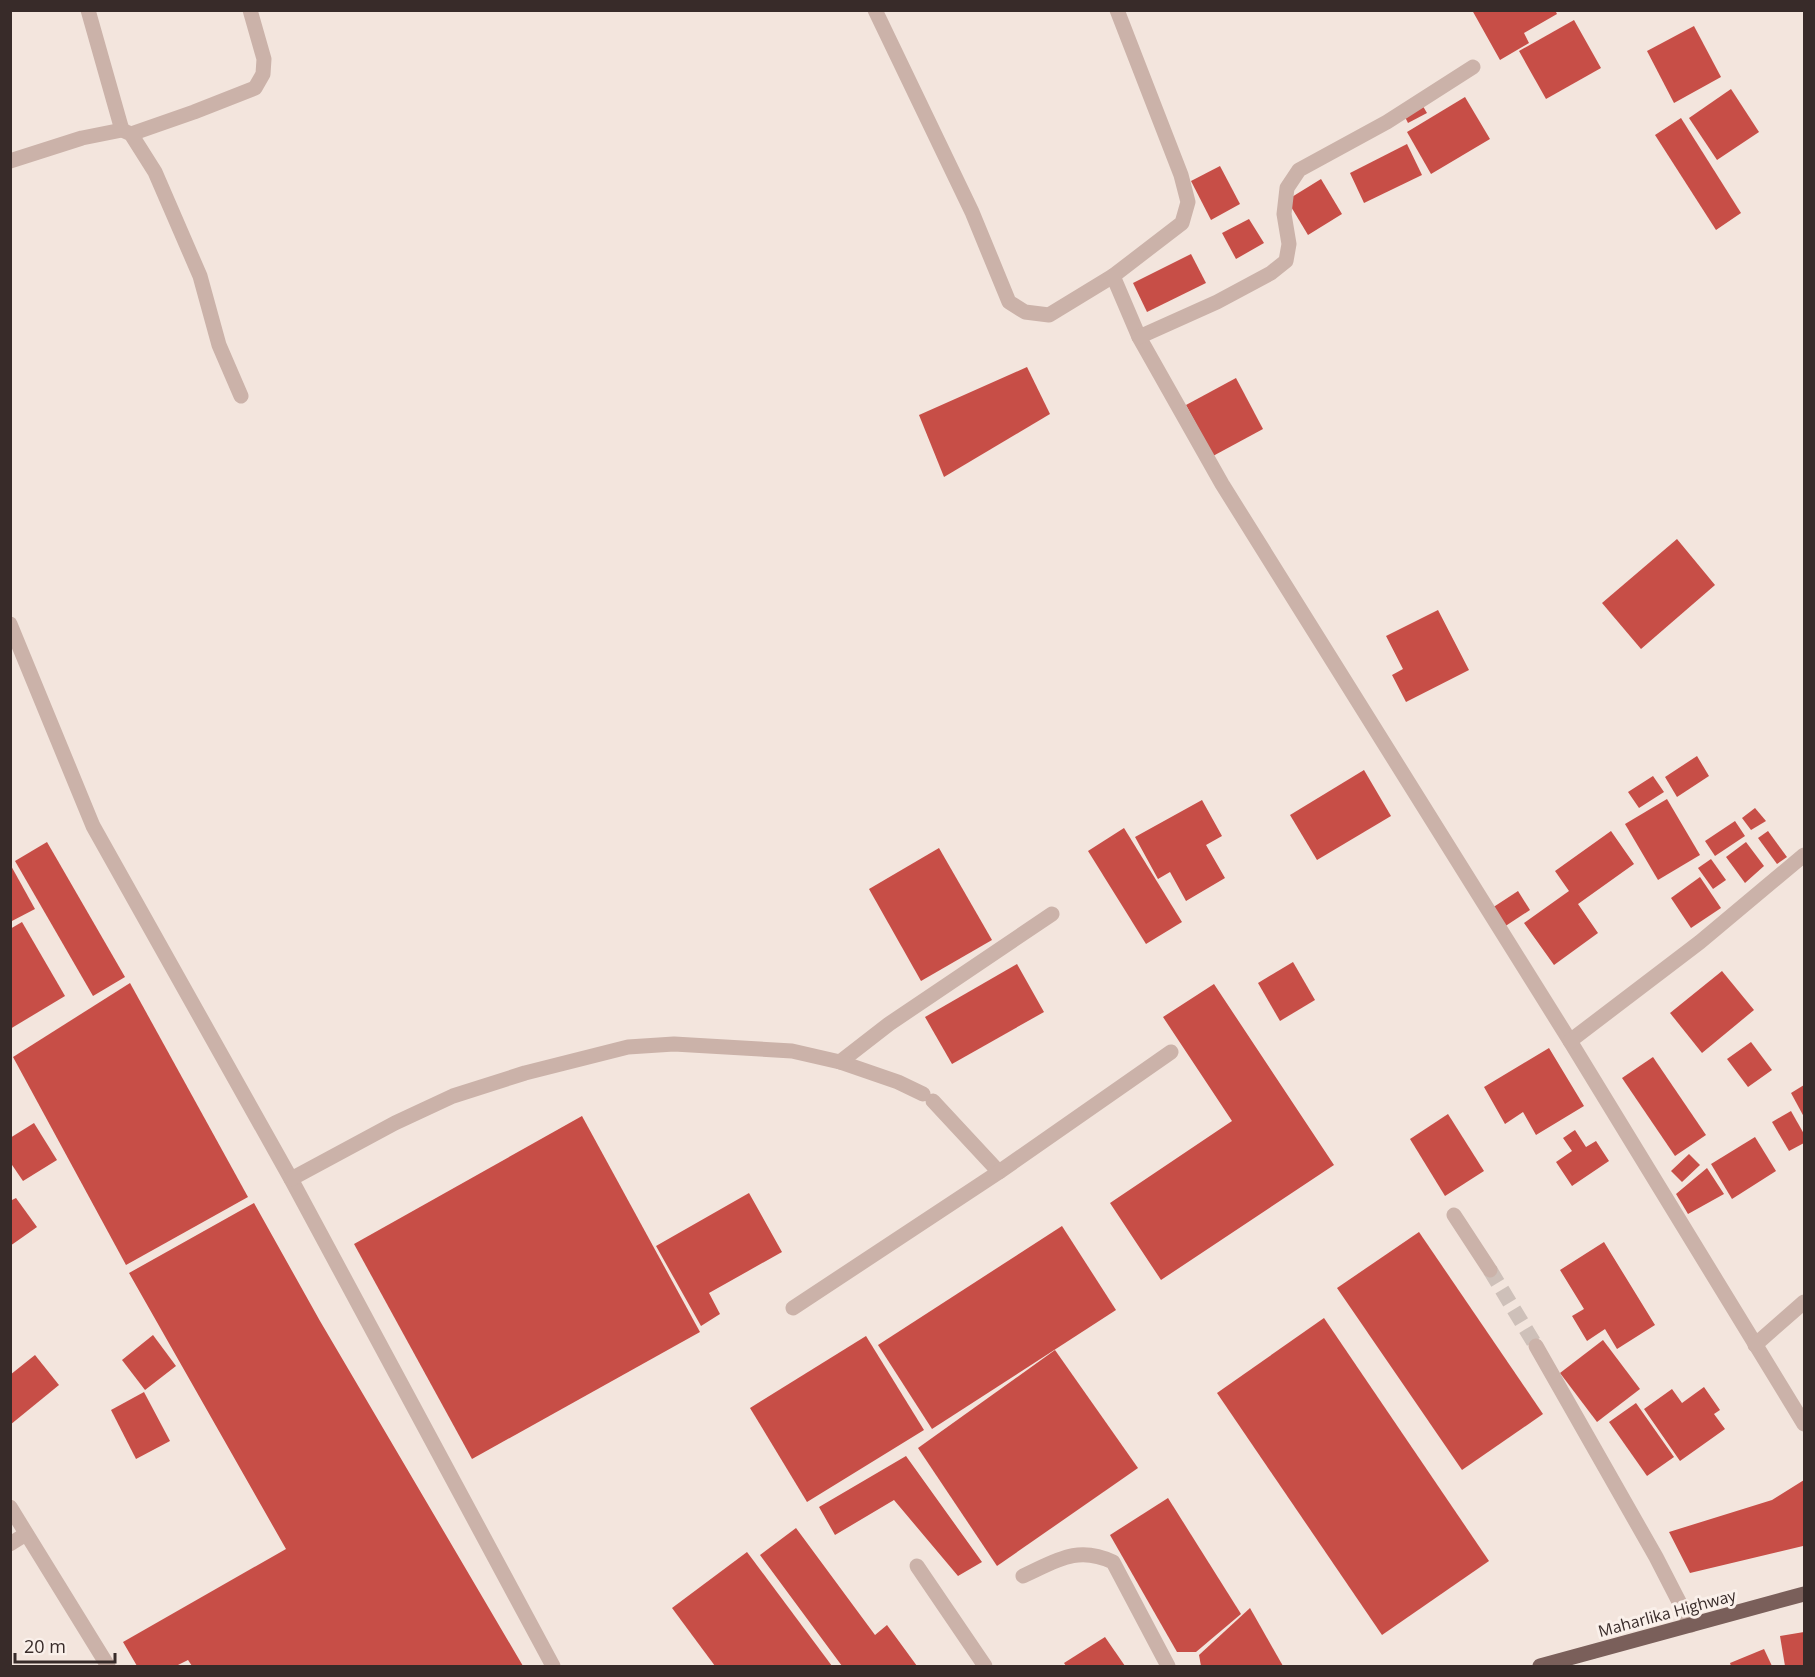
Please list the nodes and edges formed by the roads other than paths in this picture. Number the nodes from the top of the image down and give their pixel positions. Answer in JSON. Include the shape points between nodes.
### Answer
{"nodes":[{"id":1,"x":88,"y":10,"type":"edge"},
{"id":2,"x":250,"y":10,"type":"edge"},
{"id":3,"x":875,"y":10,"type":"edge"},
{"id":4,"x":1117,"y":10,"type":"edge"},
{"id":5,"x":1473,"y":67,"type":"dead end"},
{"id":6,"x":127,"y":132,"type":"junction"},
{"id":7,"x":10,"y":161,"type":"edge"},
{"id":8,"x":1113,"y":276,"type":"junction"},
{"id":9,"x":1139,"y":337,"type":"junction"},
{"id":10,"x":241,"y":396,"type":"dead end"},
{"id":11,"x":10,"y":624,"type":"edge"},
{"id":12,"x":1804,"y":855,"type":"edge"},
{"id":13,"x":1052,"y":915,"type":"dead end"},
{"id":14,"x":1570,"y":1041,"type":"junction"},
{"id":15,"x":1171,"y":1052,"type":"dead end"},
{"id":16,"x":840,"y":1062,"type":"junction"},
{"id":17,"x":999,"y":1172,"type":"junction"},
{"id":18,"x":291,"y":1179,"type":"junction"},
{"id":19,"x":1454,"y":1215,"type":"dead end"},
{"id":20,"x":1490,"y":1270,"type":"tunnel mouth"},
{"id":21,"x":1804,"y":1302,"type":"edge"},
{"id":22,"x":793,"y":1308,"type":"dead end"},
{"id":23,"x":1755,"y":1345,"type":"junction"},
{"id":24,"x":1536,"y":1346,"type":"tunnel mouth"},
{"id":25,"x":1804,"y":1424,"type":"edge"},
{"id":26,"x":10,"y":1507,"type":"edge"},
{"id":27,"x":26,"y":1534,"type":"junction"},
{"id":28,"x":10,"y":1544,"type":"edge"},
{"id":29,"x":916,"y":1566,"type":"dead end"},
{"id":30,"x":1023,"y":1576,"type":"dead end"},
{"id":31,"x":1804,"y":1594,"type":"edge"},
{"id":32,"x":1691,"y":1625,"type":"junction"},
{"id":33,"x":108,"y":1666,"type":"edge"},
{"id":34,"x":553,"y":1666,"type":"edge"},
{"id":35,"x":985,"y":1666,"type":"edge"},
{"id":36,"x":1168,"y":1666,"type":"edge"},
{"id":37,"x":1540,"y":1666,"type":"edge"}],
"edges":[{"from":1,"to":6,"type":"street"},
{"from":2,"to":6,"type":"street","via":[[264,59],[263,74],[255,88]]},
{"from":3,"to":8,"type":"street","via":[[972,212],[1009,302],[1025,312],[1048,315]]},
{"from":4,"to":8,"type":"street","via":[[1188,202],[1182,223]]},
{"from":5,"to":9,"type":"street","via":[[1388,122],[1299,170],[1287,188],[1286,261],[1217,302]]},
{"from":6,"to":7,"type":"street","via":[[82,138]]},
{"from":6,"to":10,"type":"street","via":[[155,172],[200,276],[219,345]]},
{"from":8,"to":9,"type":"street"},
{"from":9,"to":14,"type":"street","via":[[1222,484]]},
{"from":11,"to":18,"type":"street","via":[[93,826]]},
{"from":12,"to":14,"type":"street","via":[[1700,942]]},
{"from":13,"to":16,"type":"street","via":[[889,1024]]},
{"from":14,"to":23,"type":"street"},
{"from":15,"to":17,"type":"street"},
{"from":16,"to":17,"type":"street","via":[[898,1082],[928,1098]]},
{"from":16,"to":18,"type":"street","via":[[792,1051],[739,1047],[628,1047],[453,1096]]},
{"from":17,"to":22,"type":"street"},
{"from":18,"to":34,"type":"street"},
{"from":19,"to":20,"type":"street"},
{"from":21,"to":23,"type":"street"},
{"from":23,"to":25,"type":"street"},
{"from":24,"to":32,"type":"street"},
{"from":26,"to":27,"type":"street"},
{"from":27,"to":28,"type":"street"},
{"from":27,"to":33,"type":"street"},
{"from":29,"to":35,"type":"street"},
{"from":30,"to":36,"type":"street","via":[[1070,1555],[1097,1554],[1113,1562]]},
{"from":31,"to":32,"type":"main road","name":"Maharlika Highway"},
{"from":32,"to":37,"type":"main road","name":"Maharlika Highway"}]}
